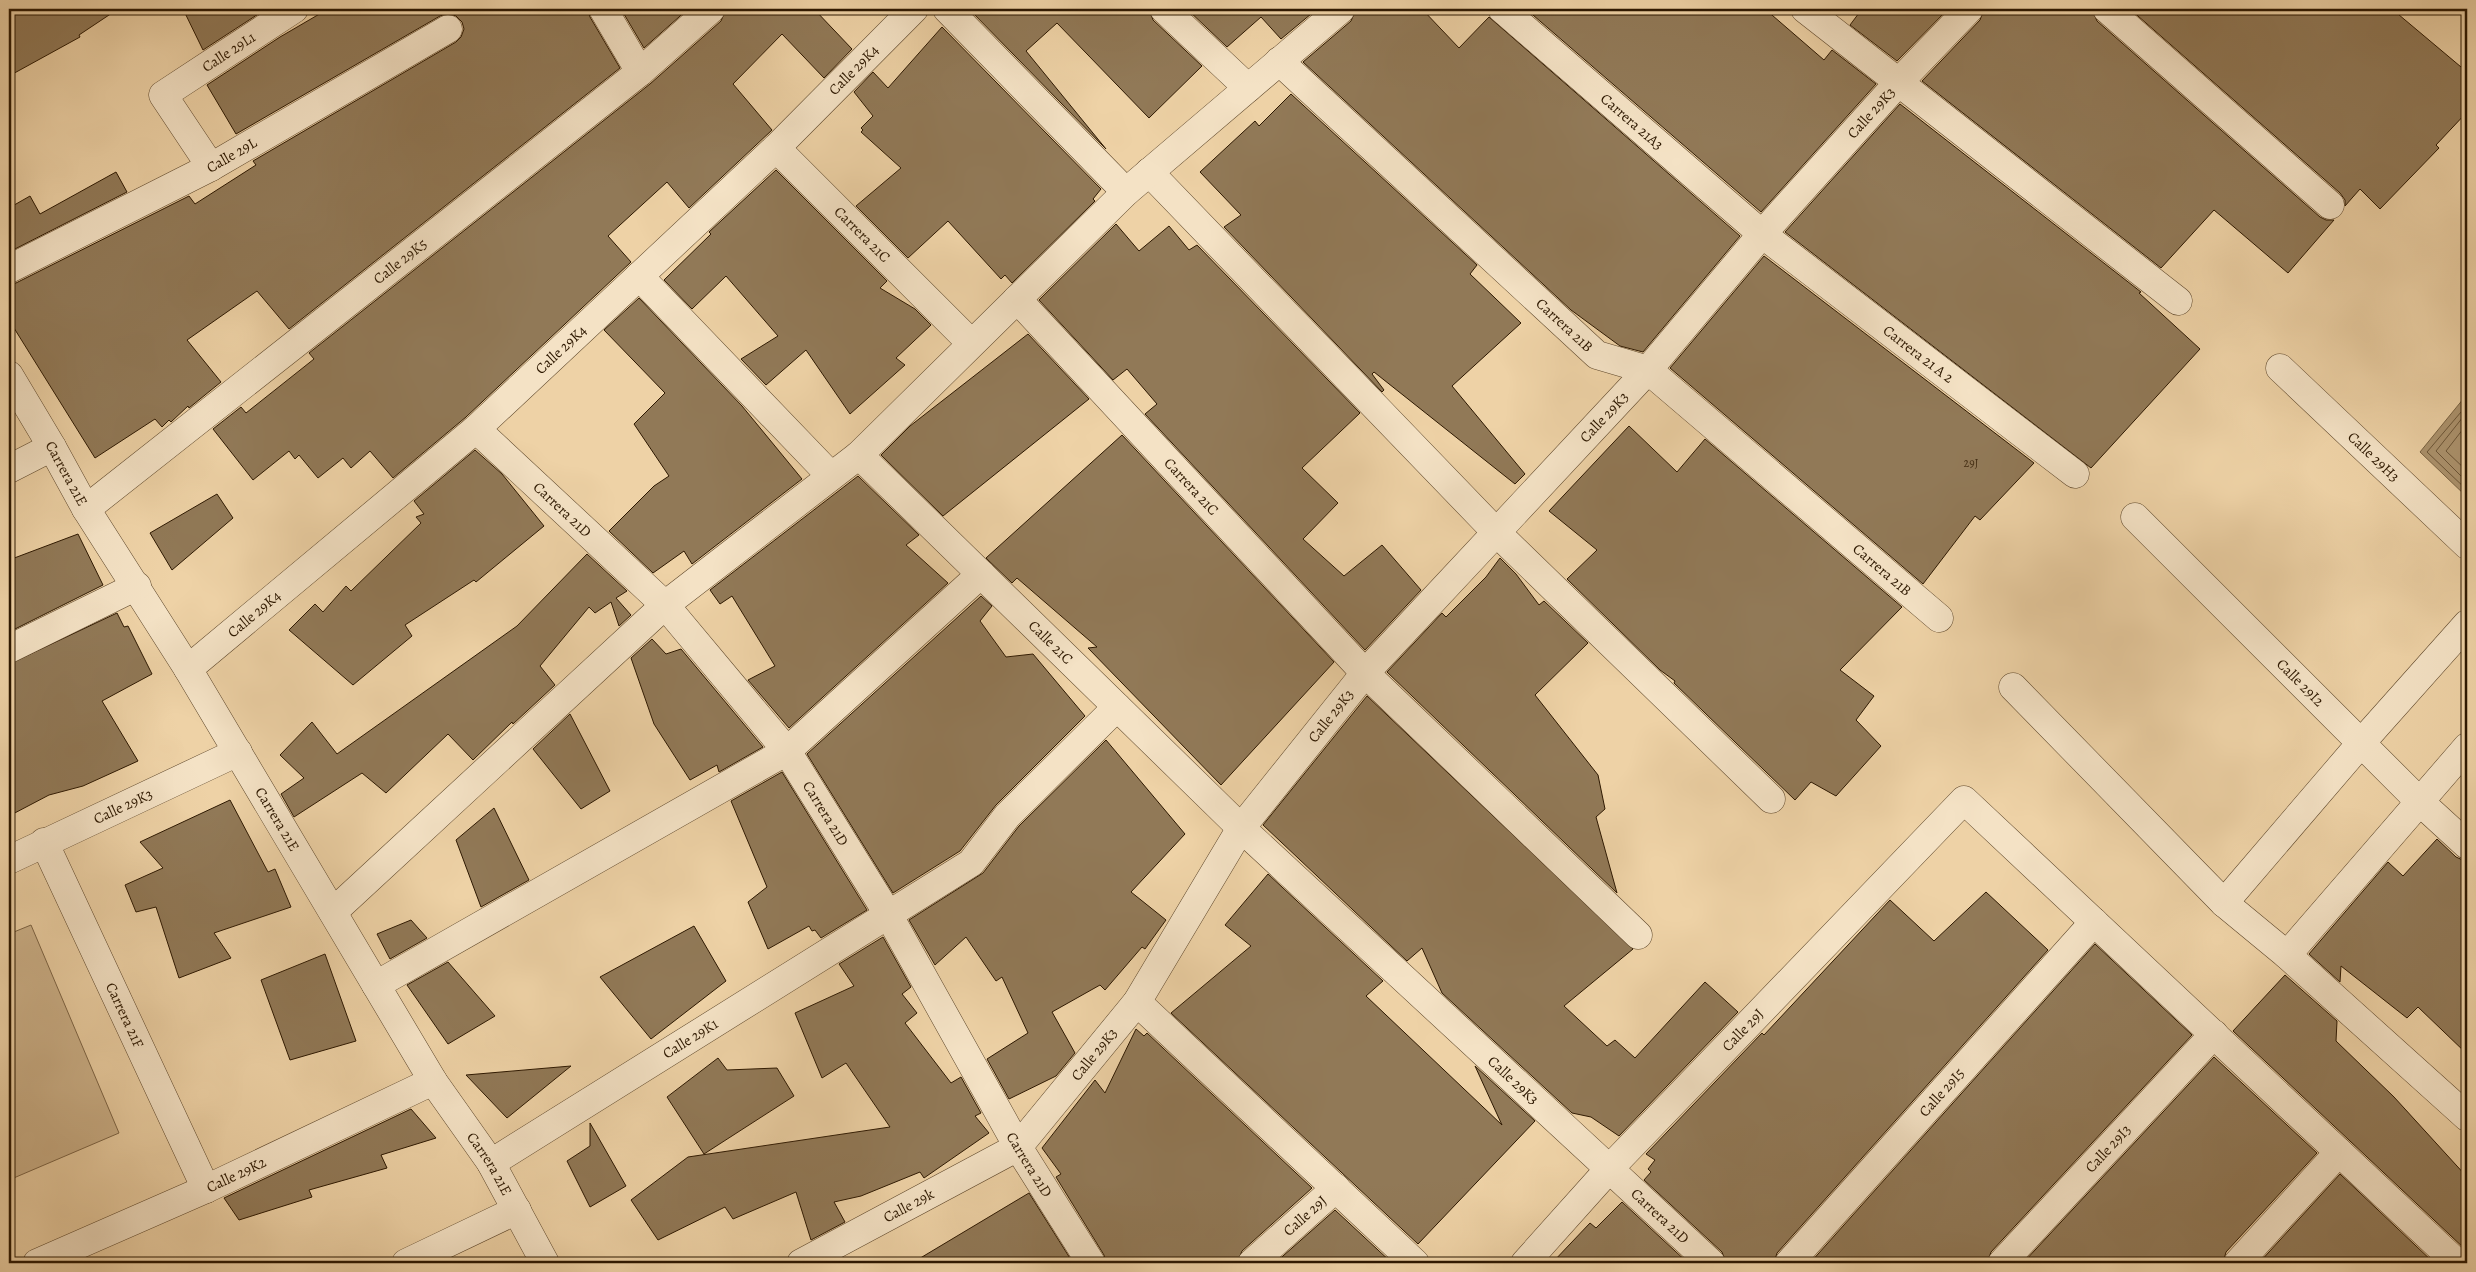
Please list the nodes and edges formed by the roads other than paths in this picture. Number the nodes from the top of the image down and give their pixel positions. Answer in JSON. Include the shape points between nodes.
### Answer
{"nodes":[{"id":1,"x":294,"y":9,"type":"edge"},
{"id":2,"x":603,"y":9,"type":"edge"},
{"id":3,"x":711,"y":9,"type":"edge"},
{"id":4,"x":914,"y":9,"type":"edge"},
{"id":5,"x":947,"y":9,"type":"edge"},
{"id":6,"x":1164,"y":9,"type":"edge"},
{"id":7,"x":1341,"y":9,"type":"edge"},
{"id":8,"x":1502,"y":9,"type":"edge"},
{"id":9,"x":1805,"y":9,"type":"edge"},
{"id":10,"x":1969,"y":9,"type":"edge"},
{"id":11,"x":2107,"y":9,"type":"edge"},
{"id":12,"x":448,"y":29,"type":"dead end"},
{"id":13,"x":1279,"y":61,"type":"junction"},
{"id":14,"x":640,"y":72,"type":"junction"},
{"id":15,"x":1898,"y":83,"type":"junction"},
{"id":16,"x":1248,"y":88,"type":"junction"},
{"id":17,"x":776,"y":148,"type":"junction"},
{"id":18,"x":211,"y":167,"type":"junction"},
{"id":19,"x":1149,"y":172,"type":"junction"},
{"id":20,"x":1126,"y":192,"type":"junction"},
{"id":21,"x":2330,"y":205,"type":"dead end"},
{"id":22,"x":1762,"y":234,"type":"junction"},
{"id":23,"x":9,"y":268,"type":"edge"},
{"id":24,"x":639,"y":276,"type":"junction"},
{"id":25,"x":1017,"y":299,"type":"junction"},
{"id":26,"x":2178,"y":301,"type":"dead end"},
{"id":27,"x":971,"y":343,"type":"junction"},
{"id":28,"x":2280,"y":368,"type":"dead end"},
{"id":29,"x":1648,"y":370,"type":"junction"},
{"id":30,"x":9,"y":376,"type":"edge"},
{"id":31,"x":476,"y":430,"type":"junction"},
{"id":32,"x":52,"y":447,"type":"junction"},
{"id":33,"x":859,"y":455,"type":"junction"},
{"id":34,"x":9,"y":469,"type":"edge"},
{"id":35,"x":2075,"y":474,"type":"dead end"},
{"id":36,"x":831,"y":476,"type":"junction"},
{"id":37,"x":86,"y":509,"type":"junction"},
{"id":38,"x":2135,"y":517,"type":"dead end"},
{"id":39,"x":1497,"y":533,"type":"junction"},
{"id":40,"x":2467,"y":545,"type":"edge"},
{"id":41,"x":981,"y":574,"type":"junction"},
{"id":42,"x":137,"y":586,"type":"junction"},
{"id":43,"x":666,"y":605,"type":"junction"},
{"id":44,"x":1939,"y":618,"type":"dead end"},
{"id":45,"x":2467,"y":624,"type":"edge"},
{"id":46,"x":9,"y":649,"type":"edge"},
{"id":47,"x":188,"y":668,"type":"junction"},
{"id":48,"x":1365,"y":673,"type":"junction"},
{"id":49,"x":2013,"y":687,"type":"dead end"},
{"id":50,"x":1117,"y":707,"type":"junction"},
{"id":51,"x":2361,"y":743,"type":"junction"},
{"id":52,"x":2467,"y":747,"type":"edge"},
{"id":53,"x":787,"y":750,"type":"junction"},
{"id":54,"x":238,"y":752,"type":"junction"},
{"id":55,"x":1771,"y":799,"type":"dead end"},
{"id":56,"x":2419,"y":801,"type":"junction"},
{"id":57,"x":1241,"y":828,"type":"junction"},
{"id":58,"x":44,"y":842,"type":"junction"},
{"id":59,"x":2467,"y":845,"type":"edge"},
{"id":60,"x":9,"y":860,"type":"edge"},
{"id":61,"x":2224,"y":903,"type":"junction"},
{"id":62,"x":333,"y":912,"type":"junction"},
{"id":63,"x":888,"y":914,"type":"junction"},
{"id":64,"x":2094,"y":922,"type":"junction"},
{"id":65,"x":1638,"y":935,"type":"dead end"},
{"id":66,"x":2287,"y":955,"type":"junction"},
{"id":67,"x":376,"y":985,"type":"junction"},
{"id":68,"x":1137,"y":1002,"type":"junction"},
{"id":69,"x":2214,"y":1034,"type":"junction"},
{"id":70,"x":433,"y":1081,"type":"junction"},
{"id":71,"x":2467,"y":1117,"type":"edge"},
{"id":72,"x":1018,"y":1147,"type":"junction"},
{"id":73,"x":2339,"y":1152,"type":"junction"},
{"id":74,"x":492,"y":1164,"type":"junction"},
{"id":75,"x":1610,"y":1168,"type":"junction"},
{"id":76,"x":1336,"y":1188,"type":"junction"},
{"id":77,"x":206,"y":1189,"type":"junction"},
{"id":78,"x":516,"y":1210,"type":"junction"},
{"id":79,"x":37,"y":1263,"type":"edge"},
{"id":80,"x":406,"y":1263,"type":"edge"},
{"id":81,"x":545,"y":1263,"type":"edge"},
{"id":82,"x":801,"y":1263,"type":"edge"},
{"id":83,"x":1091,"y":1263,"type":"edge"},
{"id":84,"x":1252,"y":1263,"type":"edge"},
{"id":85,"x":1415,"y":1263,"type":"edge"},
{"id":86,"x":1525,"y":1263,"type":"edge"},
{"id":87,"x":1711,"y":1263,"type":"edge"},
{"id":88,"x":1789,"y":1263,"type":"edge"},
{"id":89,"x":2002,"y":1263,"type":"edge"},
{"id":90,"x":2238,"y":1263,"type":"edge"},
{"id":91,"x":2457,"y":1263,"type":"edge"}],
"edges":[{"from":1,"to":18,"type":"street","name":"Calle 29L1","via":[[162,95]]},
{"from":2,"to":14,"type":"street"},
{"from":3,"to":14,"type":"street","name":"Calle 29K5"},
{"from":4,"to":17,"type":"street","name":"Calle 29K4"},
{"from":5,"to":20,"type":"street"},
{"from":6,"to":16,"type":"street"},
{"from":7,"to":13,"type":"street"},
{"from":8,"to":22,"type":"street","name":"Carrera 21A3"},
{"from":9,"to":15,"type":"street"},
{"from":10,"to":15,"type":"street","name":"Calle 29K3"},
{"from":11,"to":21,"type":"street"},
{"from":12,"to":18,"type":"street","name":"Calle 29L"},
{"from":13,"to":16,"type":"street"},
{"from":13,"to":29,"type":"street","name":"Carrera 21B","via":[[1596,355]]},
{"from":14,"to":37,"type":"street","name":"Calle 29K5"},
{"from":15,"to":22,"type":"street","name":"Calle 29K3"},
{"from":15,"to":26,"type":"street"},
{"from":16,"to":19,"type":"street"},
{"from":17,"to":24,"type":"street","name":"Calle 29K4"},
{"from":17,"to":27,"type":"street","name":"Carrera 21C"},
{"from":18,"to":23,"type":"street","name":"Calle 29L"},
{"from":19,"to":20,"type":"street"},
{"from":19,"to":39,"type":"street"},
{"from":20,"to":25,"type":"street"},
{"from":22,"to":29,"type":"street","name":"Calle 29K3"},
{"from":22,"to":35,"type":"street","name":"Carrera 21 A 2"},
{"from":24,"to":31,"type":"street","name":"Calle 29K4"},
{"from":24,"to":36,"type":"street"},
{"from":25,"to":27,"type":"street"},
{"from":25,"to":48,"type":"street","name":"Carrera 21C"},
{"from":27,"to":33,"type":"street"},
{"from":28,"to":40,"type":"street","name":"Calle 29H3"},
{"from":29,"to":39,"type":"street","name":"Calle 29K3"},
{"from":29,"to":44,"type":"street","name":"Carrera 21B"},
{"from":30,"to":32,"type":"street","name":"Carrera 21E"},
{"from":31,"to":43,"type":"street","name":"Carrera 21D"},
{"from":31,"to":47,"type":"street","name":"Calle 29K4"},
{"from":32,"to":34,"type":"street"},
{"from":32,"to":37,"type":"street","name":"Carrera 21E"},
{"from":33,"to":36,"type":"street"},
{"from":33,"to":41,"type":"street","name":"Calle 21C"},
{"from":36,"to":43,"type":"street"},
{"from":37,"to":42,"type":"street","name":"Carrera 21E"},
{"from":38,"to":51,"type":"street","name":"Calle 29I2"},
{"from":39,"to":48,"type":"street","name":"Calle 29K3"},
{"from":39,"to":55,"type":"street"},
{"from":41,"to":50,"type":"street","name":"Calle 21C"},
{"from":41,"to":53,"type":"street"},
{"from":42,"to":46,"type":"street"},
{"from":42,"to":47,"type":"street","name":"Carrera 21E"},
{"from":43,"to":53,"type":"street","name":"Carrera 21D"},
{"from":43,"to":62,"type":"street"},
{"from":45,"to":51,"type":"street"},
{"from":47,"to":54,"type":"street","name":"Carrera 21E"},
{"from":48,"to":57,"type":"street","name":"Calle 29K3"},
{"from":48,"to":65,"type":"street","name":"Carrera 21C"},
{"from":49,"to":61,"type":"street"},
{"from":50,"to":57,"type":"street","name":"Calle 21C"},
{"from":50,"to":63,"type":"street","name":"Calle 29K1","via":[[1007,816],[971,864]]},
{"from":51,"to":56,"type":"street","name":"Calle 29I2"},
{"from":51,"to":61,"type":"street"},
{"from":52,"to":56,"type":"street"},
{"from":53,"to":63,"type":"street","name":"Carrera 21D"},
{"from":53,"to":67,"type":"street"},
{"from":54,"to":58,"type":"street","name":"Calle 29K3"},
{"from":54,"to":62,"type":"street","name":"Carrera 21E"},
{"from":56,"to":59,"type":"street","name":"Calle 29I2"},
{"from":56,"to":66,"type":"street"},
{"from":57,"to":68,"type":"street","name":"Calle 29K3"},
{"from":57,"to":75,"type":"street","name":"Calle 29K3"},
{"from":58,"to":60,"type":"street","name":"Calle 29K3"},
{"from":58,"to":77,"type":"street","name":"Carrera 21F"},
{"from":61,"to":66,"type":"street"},
{"from":62,"to":67,"type":"street","name":"Carrera 21E"},
{"from":63,"to":72,"type":"street","name":"Carrera 21D"},
{"from":63,"to":74,"type":"street","name":"Calle 29K1"},
{"from":64,"to":69,"type":"street"},
{"from":64,"to":75,"type":"street","name":"Calle 29J","via":[[1964,800]]},
{"from":64,"to":88,"type":"street","name":"Calle 29I5"},
{"from":66,"to":71,"type":"street"},
{"from":67,"to":70,"type":"street","name":"Carrera 21E"},
{"from":68,"to":72,"type":"street","name":"Calle 29K3"},
{"from":68,"to":76,"type":"street"},
{"from":69,"to":73,"type":"street"},
{"from":69,"to":89,"type":"street","name":"Calle 29I3"},
{"from":70,"to":74,"type":"street","name":"Carrera 21E"},
{"from":70,"to":77,"type":"street","name":"Calle 29K2"},
{"from":72,"to":82,"type":"street","name":"Calle 29k"},
{"from":72,"to":83,"type":"street","name":"Carrera 21D"},
{"from":73,"to":90,"type":"street"},
{"from":73,"to":91,"type":"street"},
{"from":74,"to":78,"type":"street","name":"Carrera 21E"},
{"from":75,"to":86,"type":"street","name":"Calle 29J"},
{"from":75,"to":87,"type":"street","name":"Carrera 21D"},
{"from":76,"to":84,"type":"street","name":"Calle 29J"},
{"from":76,"to":85,"type":"street"},
{"from":77,"to":79,"type":"street","name":"Calle 29K2"},
{"from":78,"to":80,"type":"street"},
{"from":78,"to":81,"type":"street","name":"Carrera 21E"}]}
